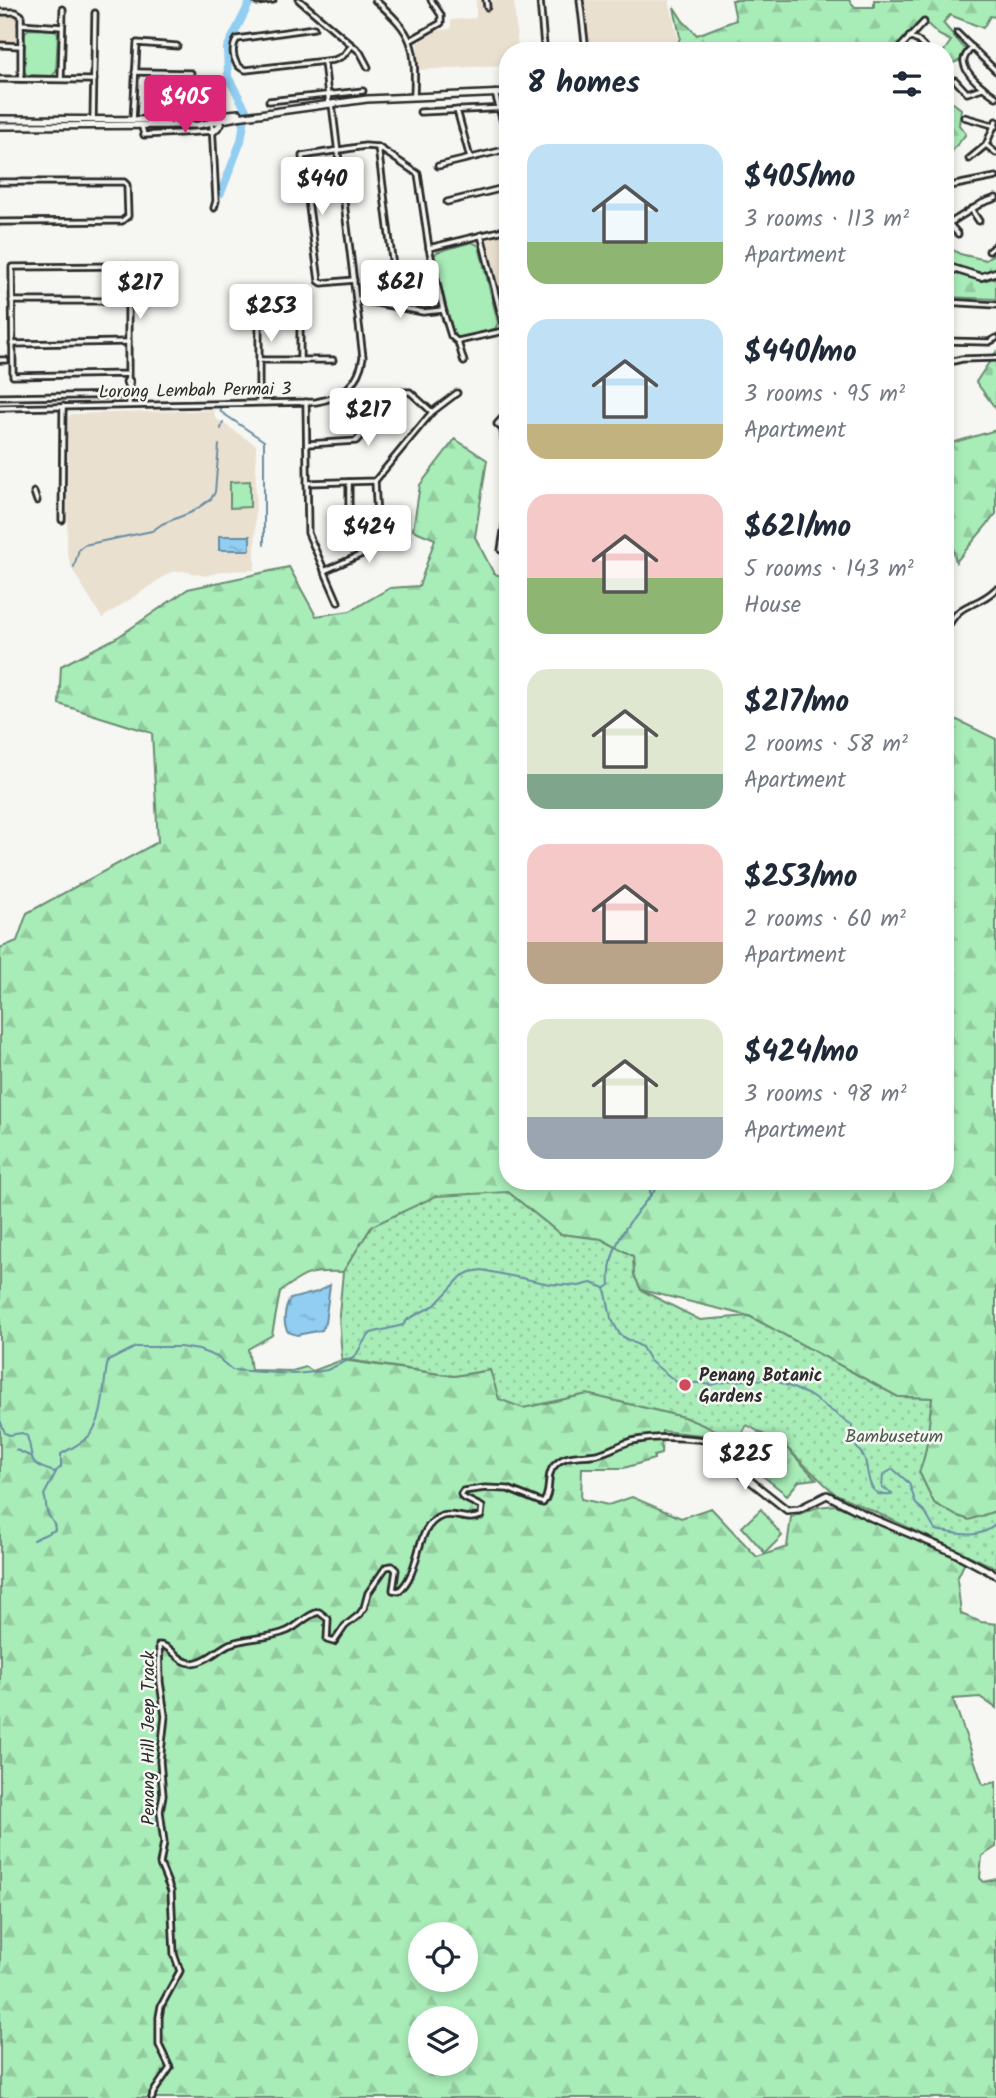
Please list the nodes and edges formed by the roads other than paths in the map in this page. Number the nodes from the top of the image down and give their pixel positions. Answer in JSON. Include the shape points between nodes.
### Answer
{"nodes":[{"id":1,"x":273,"y":0,"type":"edge"},
{"id":2,"x":299,"y":0,"type":"edge"},
{"id":3,"x":375,"y":0,"type":"edge"},
{"id":4,"x":486,"y":0,"type":"edge"},
{"id":5,"x":540,"y":0,"type":"edge"},
{"id":6,"x":580,"y":0,"type":"edge"},
{"id":7,"x":433,"y":1,"type":"edge"},
{"id":8,"x":257,"y":2,"type":"dead end"},
{"id":9,"x":487,"y":7,"type":"dead end"},
{"id":10,"x":63,"y":9,"type":"dead end"},
{"id":11,"x":0,"y":12,"type":"edge"},
{"id":12,"x":95,"y":13,"type":"dead end"},
{"id":13,"x":924,"y":22,"type":"dead end"},
{"id":14,"x":21,"y":24,"type":"junction"},
{"id":15,"x":62,"y":27,"type":"junction"},
{"id":16,"x":314,"y":27,"type":"dead end"},
{"id":17,"x":957,"y":33,"type":"dead end"},
{"id":18,"x":909,"y":37,"type":"junction"},
{"id":19,"x":411,"y":40,"type":"junction"},
{"id":20,"x":544,"y":42,"type":"edge"},
{"id":21,"x":585,"y":42,"type":"edge"},
{"id":22,"x":905,"y":42,"type":"edge"},
{"id":23,"x":919,"y":42,"type":"edge"},
{"id":24,"x":0,"y":45,"type":"edge"},
{"id":25,"x":352,"y":45,"type":"junction"},
{"id":26,"x":20,"y":46,"type":"junction"},
{"id":27,"x":177,"y":46,"type":"dead end"},
{"id":28,"x":972,"y":47,"type":"junction"},
{"id":29,"x":324,"y":62,"type":"junction"},
{"id":30,"x":368,"y":66,"type":"dead end"},
{"id":31,"x":996,"y":71,"type":"edge"},
{"id":32,"x":135,"y":72,"type":"junction"},
{"id":33,"x":191,"y":73,"type":"dead end"},
{"id":34,"x":0,"y":79,"type":"edge"},
{"id":35,"x":61,"y":79,"type":"junction"},
{"id":36,"x":21,"y":80,"type":"junction"},
{"id":37,"x":94,"y":80,"type":"junction"},
{"id":38,"x":955,"y":80,"type":"dead end"},
{"id":39,"x":982,"y":88,"type":"junction"},
{"id":40,"x":363,"y":91,"type":"dead end"},
{"id":41,"x":217,"y":92,"type":"dead end"},
{"id":42,"x":495,"y":93,"type":"junction"},
{"id":43,"x":499,"y":93,"type":"edge"},
{"id":44,"x":328,"y":94,"type":"junction"},
{"id":45,"x":414,"y":96,"type":"junction"},
{"id":46,"x":996,"y":97,"type":"edge"},
{"id":47,"x":269,"y":100,"type":"dead end"},
{"id":48,"x":331,"y":104,"type":"junction"},
{"id":49,"x":499,"y":107,"type":"joint"},
{"id":50,"x":457,"y":109,"type":"junction"},
{"id":51,"x":420,"y":112,"type":"dead end"},
{"id":52,"x":218,"y":116,"type":"junction"},
{"id":53,"x":234,"y":117,"type":"junction"},
{"id":54,"x":964,"y":117,"type":"dead end"},
{"id":55,"x":0,"y":119,"type":"edge"},
{"id":56,"x":93,"y":120,"type":"junction"},
{"id":57,"x":133,"y":120,"type":"junction"},
{"id":58,"x":165,"y":120,"type":"junction"},
{"id":59,"x":212,"y":124,"type":"junction"},
{"id":60,"x":996,"y":124,"type":"edge"},
{"id":61,"x":0,"y":127,"type":"edge"},
{"id":62,"x":142,"y":127,"type":"junction"},
{"id":63,"x":214,"y":131,"type":"junction"},
{"id":64,"x":986,"y":145,"type":"junction"},
{"id":65,"x":378,"y":147,"type":"junction"},
{"id":66,"x":338,"y":150,"type":"junction"},
{"id":67,"x":499,"y":151,"type":"edge"},
{"id":68,"x":996,"y":153,"type":"edge"},
{"id":69,"x":470,"y":158,"type":"junction"},
{"id":70,"x":969,"y":159,"type":"dead end"},
{"id":71,"x":438,"y":166,"type":"dead end"},
{"id":72,"x":996,"y":177,"type":"edge"},
{"id":73,"x":0,"y":182,"type":"edge"},
{"id":74,"x":954,"y":185,"type":"edge"},
{"id":75,"x":499,"y":189,"type":"edge"},
{"id":76,"x":996,"y":198,"type":"edge"},
{"id":77,"x":447,"y":202,"type":"dead end"},
{"id":78,"x":214,"y":208,"type":"dead end"},
{"id":79,"x":971,"y":209,"type":"junction"},
{"id":80,"x":954,"y":220,"type":"edge"},
{"id":81,"x":979,"y":221,"type":"dead end"},
{"id":82,"x":0,"y":222,"type":"edge"},
{"id":83,"x":954,"y":228,"type":"edge"},
{"id":84,"x":499,"y":231,"type":"edge"},
{"id":85,"x":958,"y":234,"type":"dead end"},
{"id":86,"x":481,"y":235,"type":"junction"},
{"id":87,"x":996,"y":245,"type":"edge"},
{"id":88,"x":429,"y":248,"type":"junction"},
{"id":89,"x":989,"y":251,"type":"dead end"},
{"id":90,"x":954,"y":270,"type":"edge"},
{"id":91,"x":996,"y":272,"type":"edge"},
{"id":92,"x":354,"y":280,"type":"junction"},
{"id":93,"x":259,"y":293,"type":"dead end"},
{"id":94,"x":356,"y":299,"type":"junction"},
{"id":95,"x":12,"y":300,"type":"junction"},
{"id":96,"x":128,"y":301,"type":"junction"},
{"id":97,"x":954,"y":302,"type":"edge"},
{"id":98,"x":499,"y":303,"type":"edge"},
{"id":99,"x":996,"y":304,"type":"edge"},
{"id":100,"x":398,"y":307,"type":"junction"},
{"id":101,"x":300,"y":309,"type":"dead end"},
{"id":102,"x":443,"y":310,"type":"junction"},
{"id":103,"x":499,"y":332,"type":"edge"},
{"id":104,"x":996,"y":338,"type":"edge"},
{"id":105,"x":954,"y":341,"type":"edge"},
{"id":106,"x":128,"y":342,"type":"junction"},
{"id":107,"x":458,"y":342,"type":"junction"},
{"id":108,"x":12,"y":344,"type":"junction"},
{"id":109,"x":996,"y":358,"type":"edge"},
{"id":110,"x":259,"y":360,"type":"junction"},
{"id":111,"x":300,"y":360,"type":"junction"},
{"id":112,"x":333,"y":360,"type":"dead end"},
{"id":113,"x":954,"y":361,"type":"edge"},
{"id":114,"x":464,"y":362,"type":"dead end"},
{"id":115,"x":128,"y":376,"type":"junction"},
{"id":116,"x":129,"y":392,"type":"junction"},
{"id":117,"x":457,"y":393,"type":"dead end"},
{"id":118,"x":142,"y":394,"type":"dead end"},
{"id":119,"x":0,"y":397,"type":"edge"},
{"id":120,"x":259,"y":401,"type":"junction"},
{"id":121,"x":306,"y":402,"type":"junction"},
{"id":122,"x":130,"y":405,"type":"junction"},
{"id":123,"x":63,"y":407,"type":"junction"},
{"id":124,"x":0,"y":408,"type":"edge"},
{"id":125,"x":432,"y":412,"type":"junction"},
{"id":126,"x":307,"y":444,"type":"junction"},
{"id":127,"x":375,"y":481,"type":"junction"},
{"id":128,"x":349,"y":482,"type":"junction"},
{"id":129,"x":307,"y":483,"type":"junction"},
{"id":130,"x":34,"y":492,"type":"dead end"},
{"id":131,"x":37,"y":501,"type":"dead end"},
{"id":132,"x":349,"y":518,"type":"dead end"},
{"id":133,"x":62,"y":520,"type":"dead end"},
{"id":134,"x":403,"y":536,"type":"dead end"},
{"id":135,"x":383,"y":545,"type":"junction"},
{"id":136,"x":324,"y":571,"type":"junction"},
{"id":137,"x":996,"y":589,"type":"edge"},
{"id":138,"x":338,"y":603,"type":"dead end"},
{"id":139,"x":954,"y":614,"type":"edge"},
{"id":140,"x":733,"y":1445,"type":"junction"},
{"id":141,"x":738,"y":1460,"type":"junction"},
{"id":142,"x":996,"y":1575,"type":"edge"},
{"id":143,"x":152,"y":2098,"type":"edge"}],
"edges":[{"from":1,"to":8,"type":"street"},
{"from":2,"to":25,"type":"street"},
{"from":3,"to":19,"type":"street"},
{"from":4,"to":9,"type":"street"},
{"from":5,"to":20,"type":"street"},
{"from":6,"to":21,"type":"street"},
{"from":7,"to":19,"type":"street","via":[[441,23]]},
{"from":10,"to":15,"type":"street"},
{"from":11,"to":14,"type":"street","via":[[20,13]]},
{"from":12,"to":37,"type":"street"},
{"from":13,"to":18,"type":"street"},
{"from":14,"to":15,"type":"street"},
{"from":14,"to":26,"type":"street"},
{"from":15,"to":35,"type":"street"},
{"from":16,"to":29,"type":"street","via":[[237,39],[235,63],[246,70]]},
{"from":17,"to":28,"type":"street"},
{"from":18,"to":22,"type":"street"},
{"from":18,"to":23,"type":"street"},
{"from":19,"to":45,"type":"street"},
{"from":24,"to":26,"type":"street"},
{"from":25,"to":29,"type":"street","via":[[343,56]]},
{"from":25,"to":30,"type":"street"},
{"from":26,"to":36,"type":"street"},
{"from":27,"to":32,"type":"street","via":[[137,43]]},
{"from":28,"to":31,"type":"street"},
{"from":28,"to":39,"type":"street","via":[[963,62]]},
{"from":29,"to":44,"type":"street","name":"Lorong Lembah Permai 3"},
{"from":32,"to":33,"type":"street"},
{"from":32,"to":57,"type":"street"},
{"from":34,"to":36,"type":"street"},
{"from":35,"to":36,"type":"street"},
{"from":35,"to":37,"type":"street"},
{"from":37,"to":56,"type":"street"},
{"from":38,"to":39,"type":"street","via":[[967,93]]},
{"from":39,"to":46,"type":"street"},
{"from":40,"to":44,"type":"street"},
{"from":41,"to":52,"type":"street"},
{"from":42,"to":43,"type":"main road"},
{"from":42,"to":45,"type":"main road"},
{"from":42,"to":49,"type":"street"},
{"from":44,"to":47,"type":"street"},
{"from":44,"to":48,"type":"street","name":"Lorong Lembah Permai 3"},
{"from":45,"to":48,"type":"main road"},
{"from":48,"to":53,"type":"main road"},
{"from":48,"to":66,"type":"street","name":"Lorong Lembah Permai 3"},
{"from":49,"to":50,"type":"street"},
{"from":50,"to":51,"type":"street"},
{"from":50,"to":69,"type":"street"},
{"from":52,"to":53,"type":"main road"},
{"from":52,"to":58,"type":"main road"},
{"from":53,"to":59,"type":"main road"},
{"from":53,"to":63,"type":"main road"},
{"from":54,"to":60,"type":"street"},
{"from":55,"to":56,"type":"main road"},
{"from":56,"to":57,"type":"main road"},
{"from":57,"to":58,"type":"main road"},
{"from":58,"to":59,"type":"main road","via":[[208,120]]},
{"from":59,"to":62,"type":"main road"},
{"from":59,"to":63,"type":"street"},
{"from":60,"to":64,"type":"street"},
{"from":61,"to":62,"type":"main road"},
{"from":62,"to":63,"type":"street","via":[[144,135]]},
{"from":63,"to":78,"type":"street"},
{"from":64,"to":68,"type":"street"},
{"from":64,"to":70,"type":"street"},
{"from":65,"to":66,"type":"street"},
{"from":65,"to":88,"type":"street","via":[[418,174]]},
{"from":65,"to":100,"type":"street"},
{"from":66,"to":92,"type":"street","name":"Lorong Lembah Permai 3"},
{"from":66,"to":92,"type":"street","via":[[304,154],[302,159],[319,281]]},
{"from":67,"to":69,"type":"street"},
{"from":69,"to":71,"type":"street"},
{"from":72,"to":74,"type":"street"},
{"from":73,"to":82,"type":"street","via":[[124,182],[128,216],[126,220]]},
{"from":75,"to":77,"type":"street"},
{"from":76,"to":79,"type":"street"},
{"from":79,"to":80,"type":"street"},
{"from":79,"to":81,"type":"street"},
{"from":83,"to":85,"type":"street"},
{"from":84,"to":86,"type":"street"},
{"from":86,"to":88,"type":"street"},
{"from":86,"to":98,"type":"street"},
{"from":87,"to":89,"type":"street"},
{"from":88,"to":102,"type":"street"},
{"from":90,"to":91,"type":"main road","via":[[981,277]]},
{"from":92,"to":94,"type":"street","name":"Lorong Lembah Permai 3"},
{"from":93,"to":110,"type":"street"},
{"from":94,"to":100,"type":"street"},
{"from":94,"to":121,"type":"street","name":"Lorong Lembah Permai 3","via":[[363,357],[359,374],[342,394]]},
{"from":95,"to":96,"type":"street"},
{"from":95,"to":96,"type":"street","via":[[12,267],[128,266]]},
{"from":95,"to":108,"type":"street"},
{"from":96,"to":106,"type":"street"},
{"from":97,"to":99,"type":"street"},
{"from":100,"to":102,"type":"street"},
{"from":101,"to":111,"type":"street"},
{"from":102,"to":107,"type":"street"},
{"from":103,"to":107,"type":"street"},
{"from":104,"to":105,"type":"street"},
{"from":106,"to":108,"type":"street"},
{"from":106,"to":115,"type":"street"},
{"from":107,"to":114,"type":"street"},
{"from":108,"to":115,"type":"street","via":[[13,376]]},
{"from":109,"to":113,"type":"street"},
{"from":110,"to":111,"type":"street"},
{"from":110,"to":120,"type":"street"},
{"from":111,"to":112,"type":"street"},
{"from":115,"to":116,"type":"street"},
{"from":116,"to":118,"type":"street"},
{"from":116,"to":119,"type":"street"},
{"from":116,"to":122,"type":"street"},
{"from":117,"to":125,"type":"street"},
{"from":120,"to":121,"type":"street","name":"Lorong Lembah Permai 3"},
{"from":120,"to":122,"type":"street","name":"Lorong Lembah Permai 3"},
{"from":121,"to":126,"type":"street"},
{"from":122,"to":123,"type":"street","name":"Lorong Lembah Permai 3"},
{"from":123,"to":124,"type":"street","name":"Lorong Lembah Permai 3"},
{"from":123,"to":133,"type":"street"},
{"from":125,"to":126,"type":"street","via":[[410,393],[398,393],[356,441]]},
{"from":125,"to":127,"type":"street"},
{"from":126,"to":129,"type":"street"},
{"from":127,"to":128,"type":"street"},
{"from":127,"to":135,"type":"street"},
{"from":128,"to":129,"type":"street"},
{"from":128,"to":132,"type":"street"},
{"from":129,"to":136,"type":"street","via":[[308,533]]},
{"from":130,"to":131,"type":"street"},
{"from":134,"to":135,"type":"street"},
{"from":135,"to":136,"type":"street"},
{"from":136,"to":138,"type":"street"},
{"from":137,"to":139,"type":"street"},
{"from":140,"to":141,"type":"main road","via":[[730,1455]]},
{"from":140,"to":141,"type":"main road","via":[[741,1444],[746,1451]]},
{"from":140,"to":143,"type":"street","name":"Penang Hill Jeep Track","via":[[657,1436],[594,1455],[568,1457],[550,1470],[548,1497],[543,1503],[508,1489],[463,1490],[463,1497],[482,1507],[481,1516],[452,1515],[427,1528],[405,1585],[393,1590],[396,1570],[386,1567],[364,1608],[334,1642],[327,1640],[328,1619],[319,1612],[283,1633],[230,1644],[198,1662],[186,1662],[159,1645],[164,1716],[160,1864],[171,1891],[174,1954],[180,1971],[161,2007],[159,2045],[170,2068]]},
{"from":141,"to":142,"type":"main road","via":[[743,1475],[793,1511],[827,1495]]}]}
